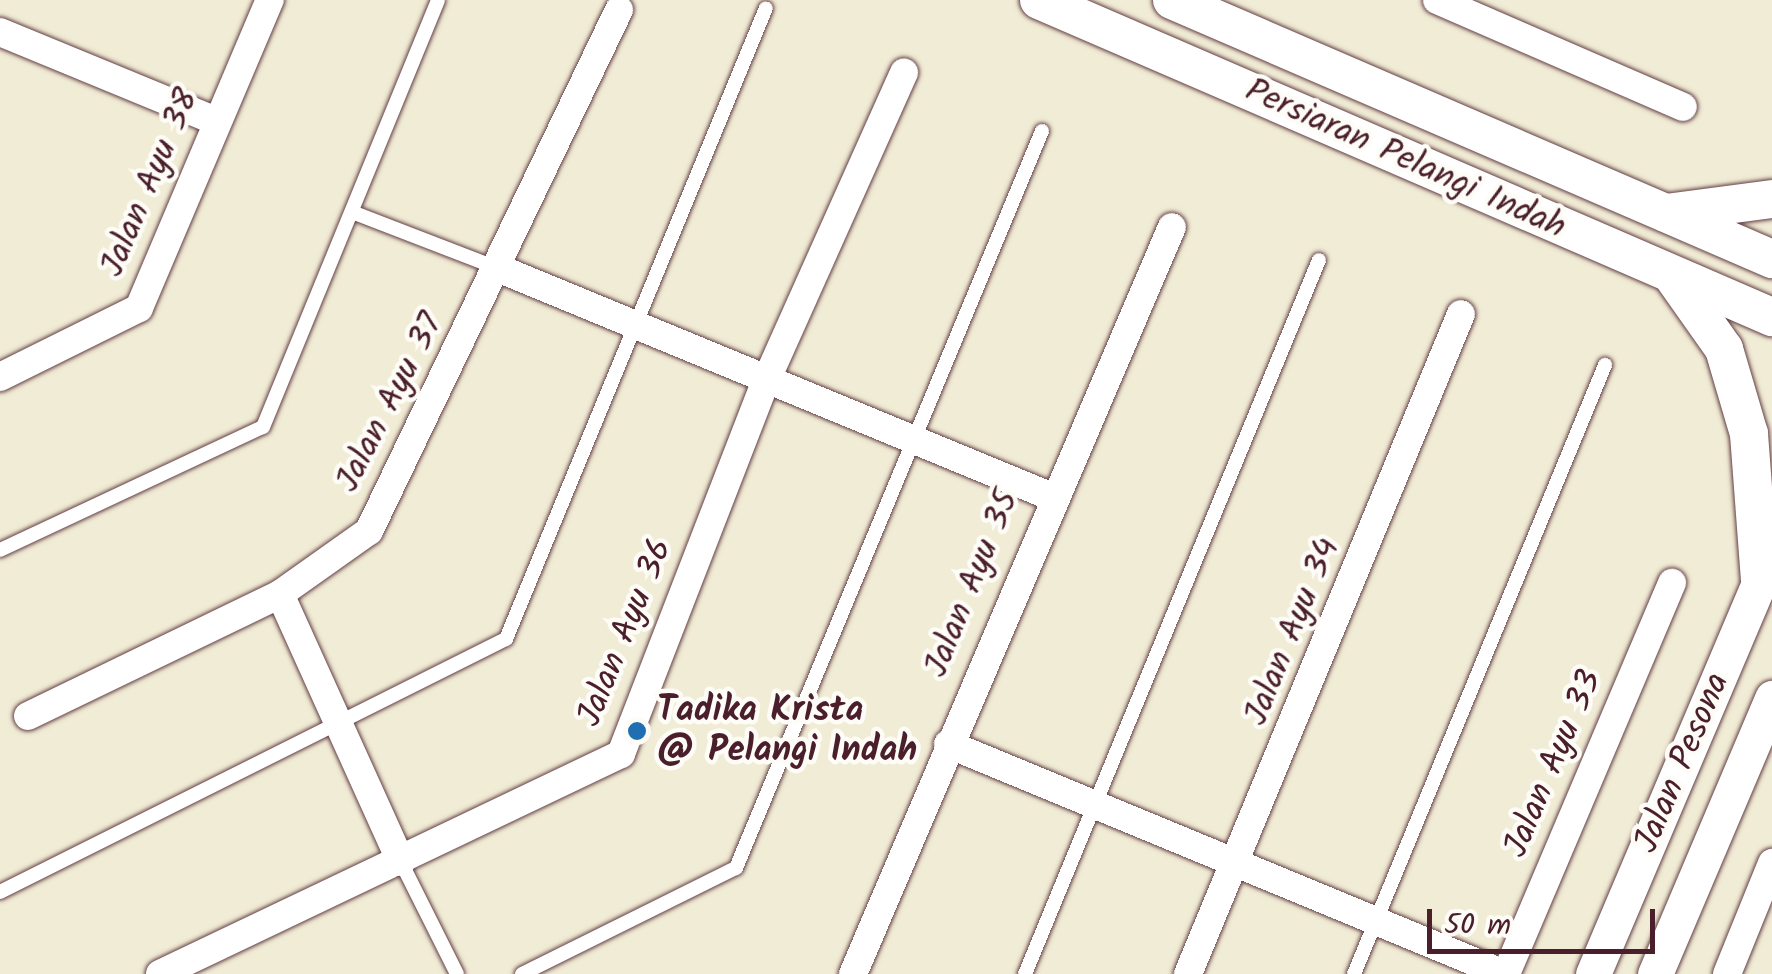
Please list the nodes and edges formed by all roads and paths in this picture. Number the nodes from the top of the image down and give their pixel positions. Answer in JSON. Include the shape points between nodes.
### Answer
{"nodes":[{"id":1,"x":270,"y":0,"type":"edge"},
{"id":2,"x":438,"y":0,"type":"edge"},
{"id":3,"x":1039,"y":0,"type":"edge"},
{"id":4,"x":1172,"y":0,"type":"edge"},
{"id":5,"x":1437,"y":0,"type":"edge"},
{"id":6,"x":766,"y":8,"type":"dead end"},
{"id":7,"x":619,"y":10,"type":"dead end"},
{"id":8,"x":0,"y":32,"type":"edge"},
{"id":9,"x":904,"y":72,"type":"dead end"},
{"id":10,"x":1683,"y":107,"type":"dead end"},
{"id":11,"x":216,"y":121,"type":"junction"},
{"id":12,"x":1042,"y":131,"type":"dead end"},
{"id":13,"x":1772,"y":200,"type":"edge"},
{"id":14,"x":352,"y":212,"type":"junction"},
{"id":15,"x":1659,"y":214,"type":"junction"},
{"id":16,"x":1172,"y":227,"type":"dead end"},
{"id":17,"x":1772,"y":259,"type":"edge"},
{"id":18,"x":1319,"y":260,"type":"dead end"},
{"id":19,"x":500,"y":269,"type":"junction"},
{"id":20,"x":1674,"y":278,"type":"junction"},
{"id":21,"x":1461,"y":314,"type":"dead end"},
{"id":22,"x":1772,"y":317,"type":"edge"},
{"id":23,"x":635,"y":326,"type":"junction"},
{"id":24,"x":1605,"y":365,"type":"dead end"},
{"id":25,"x":0,"y":377,"type":"edge"},
{"id":26,"x":766,"y":381,"type":"junction"},
{"id":27,"x":914,"y":441,"type":"junction"},
{"id":28,"x":1050,"y":496,"type":"junction"},
{"id":29,"x":0,"y":550,"type":"edge"},
{"id":30,"x":1766,"y":566,"type":"edge"},
{"id":31,"x":1672,"y":583,"type":"dead end"},
{"id":32,"x":280,"y":594,"type":"junction"},
{"id":33,"x":1772,"y":698,"type":"edge"},
{"id":34,"x":28,"y":716,"type":"dead end"},
{"id":35,"x":338,"y":722,"type":"junction"},
{"id":36,"x":948,"y":744,"type":"junction"},
{"id":37,"x":1095,"y":804,"type":"junction"},
{"id":38,"x":401,"y":862,"type":"junction"},
{"id":39,"x":1772,"y":863,"type":"edge"},
{"id":40,"x":1240,"y":864,"type":"junction"},
{"id":41,"x":0,"y":892,"type":"edge"},
{"id":42,"x":1376,"y":920,"type":"junction"},
{"id":43,"x":160,"y":974,"type":"edge"},
{"id":44,"x":456,"y":974,"type":"edge"},
{"id":45,"x":522,"y":974,"type":"edge"},
{"id":46,"x":853,"y":974,"type":"edge"},
{"id":47,"x":1026,"y":974,"type":"edge"},
{"id":48,"x":1188,"y":974,"type":"edge"},
{"id":49,"x":1354,"y":974,"type":"edge"},
{"id":50,"x":1505,"y":974,"type":"edge"},
{"id":51,"x":1593,"y":974,"type":"edge"},
{"id":52,"x":1655,"y":974,"type":"edge"},
{"id":53,"x":1727,"y":974,"type":"edge"}],
"edges":[{"from":1,"to":11,"type":"street","name":"Jalan Ayu 38"},
{"from":2,"to":14,"type":"lane"},
{"from":3,"to":20,"type":"main road","name":"Persiaran Pelangi Indah"},
{"from":4,"to":15,"type":"main road","name":"Persiaran Pelangi Indah"},
{"from":5,"to":10,"type":"street"},
{"from":6,"to":23,"type":"lane"},
{"from":7,"to":19,"type":"street","name":"Jalan Ayu 37"},
{"from":8,"to":11,"type":"street"},
{"from":9,"to":26,"type":"street","name":"Jalan Ayu 36"},
{"from":11,"to":25,"type":"street","name":"Jalan Ayu 38","via":[[139,308]]},
{"from":12,"to":27,"type":"lane"},
{"from":13,"to":15,"type":"main road"},
{"from":14,"to":19,"type":"lane"},
{"from":14,"to":29,"type":"lane","via":[[263,427]]},
{"from":15,"to":17,"type":"main road","name":"Persiaran Pelangi Indah"},
{"from":16,"to":28,"type":"street","name":"Jalan Ayu 35"},
{"from":18,"to":37,"type":"lane"},
{"from":19,"to":23,"type":"street"},
{"from":19,"to":32,"type":"street","name":"Jalan Ayu 37","via":[[368,531]]},
{"from":20,"to":22,"type":"main road","name":"Persiaran Pelangi Indah"},
{"from":20,"to":30,"type":"main road","via":[[1724,349],[1749,434]]},
{"from":21,"to":40,"type":"street","name":"Jalan Ayu 34"},
{"from":23,"to":26,"type":"street"},
{"from":23,"to":35,"type":"lane","via":[[506,639]]},
{"from":24,"to":42,"type":"lane"},
{"from":26,"to":27,"type":"street"},
{"from":26,"to":38,"type":"street","name":"Jalan Ayu 36","via":[[621,754]]},
{"from":27,"to":28,"type":"street"},
{"from":27,"to":45,"type":"lane","via":[[736,868]]},
{"from":28,"to":36,"type":"street","name":"Jalan Ayu 35"},
{"from":30,"to":51,"type":"street","name":"Jalan Pesona"},
{"from":31,"to":50,"type":"street","name":"Jalan Ayu 33"},
{"from":32,"to":34,"type":"street","name":"Jalan Ayu 37"},
{"from":32,"to":35,"type":"street"},
{"from":33,"to":52,"type":"street","name":"Jalan Pesona"},
{"from":35,"to":38,"type":"street"},
{"from":35,"to":41,"type":"lane"},
{"from":36,"to":37,"type":"street"},
{"from":36,"to":46,"type":"street","name":"Jalan Ayu 35"},
{"from":37,"to":40,"type":"street"},
{"from":37,"to":47,"type":"lane"},
{"from":38,"to":43,"type":"street","name":"Jalan Ayu 36"},
{"from":38,"to":44,"type":"lane"},
{"from":39,"to":53,"type":"street"},
{"from":40,"to":42,"type":"street"},
{"from":40,"to":48,"type":"street","name":"Jalan Ayu 34"},
{"from":42,"to":49,"type":"lane"},
{"from":42,"to":50,"type":"street"}]}
